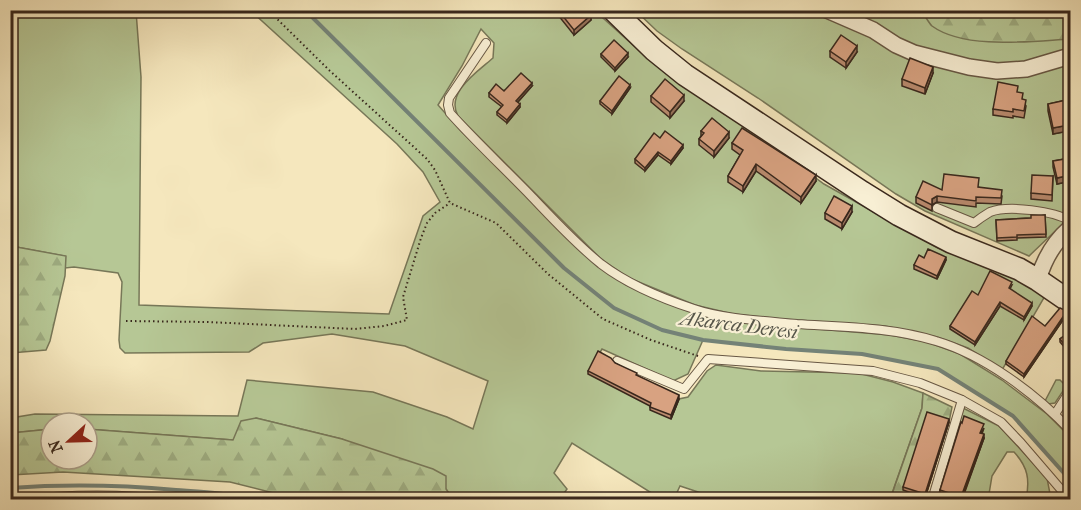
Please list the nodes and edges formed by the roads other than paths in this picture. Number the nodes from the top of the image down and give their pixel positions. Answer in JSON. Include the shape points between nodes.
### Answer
{"nodes":[{"id":1,"x":614,"y":10,"type":"edge"},
{"id":2,"x":627,"y":10,"type":"edge"},
{"id":3,"x":827,"y":10,"type":"edge"},
{"id":4,"x":486,"y":43,"type":"dead end"},
{"id":5,"x":1071,"y":56,"type":"edge"},
{"id":6,"x":937,"y":208,"type":"dead end"},
{"id":7,"x":1071,"y":221,"type":"edge"},
{"id":8,"x":1071,"y":228,"type":"edge"},
{"id":9,"x":1039,"y":274,"type":"junction"},
{"id":10,"x":1071,"y":290,"type":"edge"},
{"id":11,"x":1071,"y":302,"type":"edge"},
{"id":12,"x":617,"y":361,"type":"edge"},
{"id":13,"x":1071,"y":391,"type":"edge"},
{"id":14,"x":962,"y":400,"type":"junction"},
{"id":15,"x":1055,"y":414,"type":"junction"},
{"id":16,"x":1071,"y":430,"type":"edge"},
{"id":17,"x":65,"y":498,"type":"edge"},
{"id":18,"x":1068,"y":499,"type":"edge"},
{"id":19,"x":18,"y":500,"type":"edge"},
{"id":20,"x":176,"y":500,"type":"edge"},
{"id":21,"x":932,"y":500,"type":"edge"}],
"edges":[{"from":1,"to":9,"type":"main road","via":[[685,75],[880,203],[951,242]]},
{"from":2,"to":9,"type":"main road","via":[[680,54],[866,184]]},
{"from":3,"to":5,"type":"street","via":[[914,53],[969,67],[997,71],[1026,69]]},
{"from":4,"to":15,"type":"lane","via":[[449,98],[450,113],[557,223],[600,263],[628,282],[695,310],[897,332],[935,340],[986,363]]},
{"from":6,"to":7,"type":"lane","via":[[974,223],[992,212],[1005,210],[1061,215]]},
{"from":8,"to":9,"type":"street","via":[[1049,252]]},
{"from":9,"to":10,"type":"main road"},
{"from":9,"to":11,"type":"main road"},
{"from":12,"to":14,"type":"lane","via":[[684,389],[708,359],[873,370]]},
{"from":13,"to":15,"type":"lane"},
{"from":14,"to":18,"type":"lane","via":[[1001,422]]},
{"from":14,"to":21,"type":"lane"},
{"from":15,"to":16,"type":"lane"},
{"from":17,"to":19,"type":"lane"},
{"from":17,"to":20,"type":"lane"}]}
